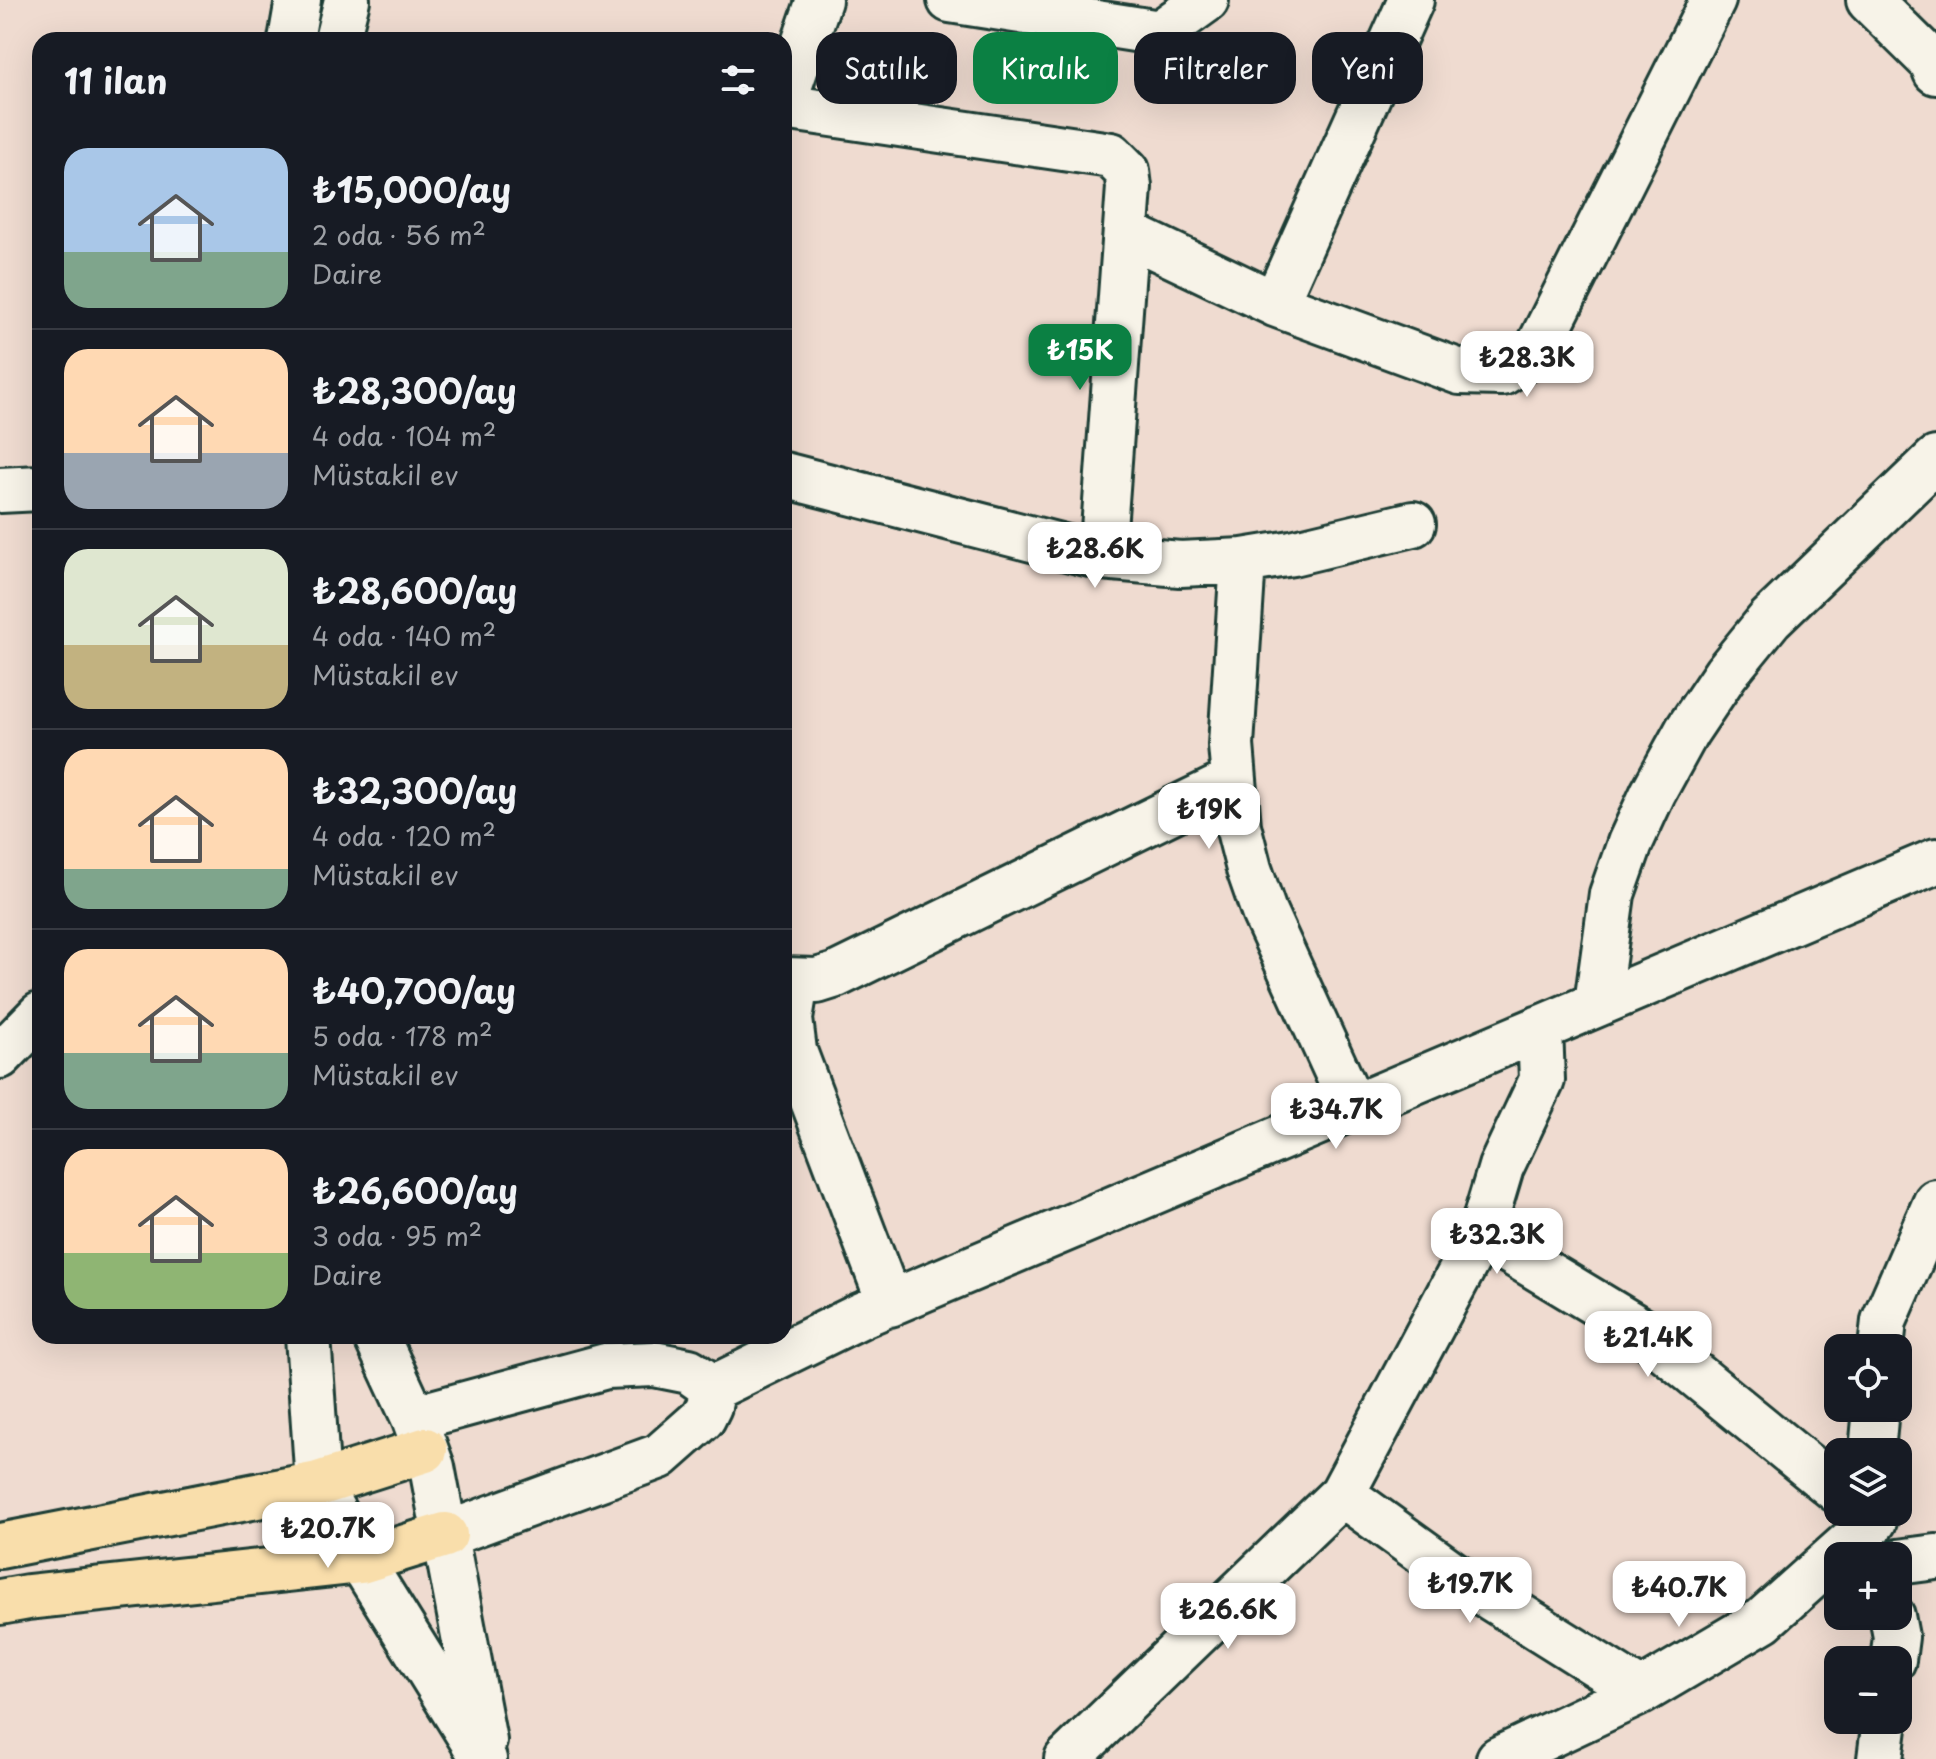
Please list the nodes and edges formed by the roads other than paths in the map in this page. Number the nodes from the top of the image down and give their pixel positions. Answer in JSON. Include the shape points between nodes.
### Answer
{"nodes":[{"id":1,"x":298,"y":0,"type":"edge"},
{"id":2,"x":347,"y":0,"type":"edge"},
{"id":3,"x":819,"y":0,"type":"edge"},
{"id":4,"x":950,"y":0,"type":"edge"},
{"id":5,"x":1206,"y":0,"type":"edge"},
{"id":6,"x":1411,"y":0,"type":"edge"},
{"id":7,"x":1713,"y":0,"type":"edge"},
{"id":8,"x":1869,"y":0,"type":"edge"},
{"id":9,"x":292,"y":32,"type":"edge"},
{"id":10,"x":339,"y":32,"type":"edge"},
{"id":11,"x":1936,"y":72,"type":"edge"},
{"id":12,"x":792,"y":81,"type":"edge"},
{"id":13,"x":792,"y":106,"type":"edge"},
{"id":14,"x":1126,"y":233,"type":"junction"},
{"id":15,"x":1275,"y":304,"type":"junction"},
{"id":16,"x":1936,"y":459,"type":"edge"},
{"id":17,"x":792,"y":477,"type":"edge"},
{"id":18,"x":32,"y":488,"type":"edge"},
{"id":19,"x":0,"y":490,"type":"edge"},
{"id":20,"x":1413,"y":524,"type":"dead end"},
{"id":21,"x":1102,"y":557,"type":"junction"},
{"id":22,"x":1243,"y":561,"type":"junction"},
{"id":23,"x":1233,"y":781,"type":"junction"},
{"id":24,"x":1936,"y":861,"type":"edge"},
{"id":25,"x":792,"y":981,"type":"edge"},
{"id":26,"x":1597,"y":1004,"type":"junction"},
{"id":27,"x":32,"y":1023,"type":"edge"},
{"id":28,"x":1540,"y":1028,"type":"junction"},
{"id":29,"x":792,"y":1035,"type":"edge"},
{"id":30,"x":0,"y":1056,"type":"edge"},
{"id":31,"x":1353,"y":1107,"type":"junction"},
{"id":32,"x":1936,"y":1202,"type":"edge"},
{"id":33,"x":1481,"y":1234,"type":"junction"},
{"id":34,"x":890,"y":1304,"type":"junction"},
{"id":35,"x":1883,"y":1334,"type":"edge"},
{"id":36,"x":309,"y":1344,"type":"edge"},
{"id":37,"x":380,"y":1344,"type":"edge"},
{"id":38,"x":713,"y":1388,"type":"junction"},
{"id":39,"x":419,"y":1434,"type":"junction"},
{"id":40,"x":1824,"y":1480,"type":"edge"},
{"id":41,"x":318,"y":1484,"type":"junction"},
{"id":42,"x":1342,"y":1494,"type":"junction"},
{"id":43,"x":1872,"y":1526,"type":"edge"},
{"id":44,"x":445,"y":1535,"type":"junction"},
{"id":45,"x":0,"y":1546,"type":"edge"},
{"id":46,"x":1936,"y":1557,"type":"edge"},
{"id":47,"x":1912,"y":1560,"type":"edge"},
{"id":48,"x":361,"y":1561,"type":"junction"},
{"id":49,"x":0,"y":1602,"type":"edge"},
{"id":50,"x":1641,"y":1692,"type":"junction"},
{"id":51,"x":1883,"y":1734,"type":"edge"},
{"id":52,"x":486,"y":1759,"type":"edge"},
{"id":53,"x":1067,"y":1759,"type":"edge"},
{"id":54,"x":1499,"y":1759,"type":"edge"},
{"id":55,"x":1880,"y":1759,"type":"edge"}],
"edges":[{"from":1,"to":9,"type":"street"},
{"from":2,"to":10,"type":"street"},
{"from":3,"to":12,"type":"street"},
{"from":4,"to":5,"type":"street","via":[[1160,33]]},
{"from":6,"to":15,"type":"street"},
{"from":7,"to":15,"type":"street","via":[[1536,352],[1518,365],[1502,373],[1460,372]]},
{"from":8,"to":11,"type":"street"},
{"from":13,"to":14,"type":"street","via":[[1111,155],[1127,171]]},
{"from":14,"to":15,"type":"street"},
{"from":14,"to":21,"type":"street"},
{"from":16,"to":26,"type":"street","via":[[1770,619],[1687,731],[1653,793],[1612,894]]},
{"from":17,"to":21,"type":"street"},
{"from":18,"to":19,"type":"street"},
{"from":20,"to":22,"type":"street"},
{"from":21,"to":22,"type":"street","via":[[1180,564]]},
{"from":22,"to":23,"type":"street"},
{"from":23,"to":25,"type":"street","via":[[836,975]]},
{"from":23,"to":31,"type":"street","via":[[1238,826],[1264,912]]},
{"from":24,"to":26,"type":"street"},
{"from":26,"to":28,"type":"street"},
{"from":27,"to":30,"type":"street"},
{"from":28,"to":31,"type":"street"},
{"from":28,"to":33,"type":"street","via":[[1542,1080],[1501,1167]]},
{"from":29,"to":34,"type":"street"},
{"from":31,"to":34,"type":"street"},
{"from":32,"to":35,"type":"street"},
{"from":33,"to":40,"type":"street","via":[[1642,1331]]},
{"from":33,"to":42,"type":"street"},
{"from":34,"to":38,"type":"street"},
{"from":36,"to":41,"type":"street"},
{"from":37,"to":39,"type":"street"},
{"from":38,"to":39,"type":"street","via":[[689,1371],[654,1364],[606,1366]]},
{"from":38,"to":44,"type":"street","via":[[703,1418],[660,1456]]},
{"from":39,"to":41,"type":"main road"},
{"from":39,"to":44,"type":"street","via":[[432,1467]]},
{"from":41,"to":45,"type":"main road"},
{"from":41,"to":48,"type":"street"},
{"from":42,"to":50,"type":"street","via":[[1453,1574]]},
{"from":42,"to":53,"type":"street"},
{"from":43,"to":50,"type":"street","via":[[1763,1620]]},
{"from":44,"to":48,"type":"main road"},
{"from":44,"to":52,"type":"street"},
{"from":46,"to":47,"type":"street"},
{"from":48,"to":49,"type":"main road"},
{"from":48,"to":52,"type":"street"},
{"from":50,"to":54,"type":"street"},
{"from":51,"to":55,"type":"street"}]}
